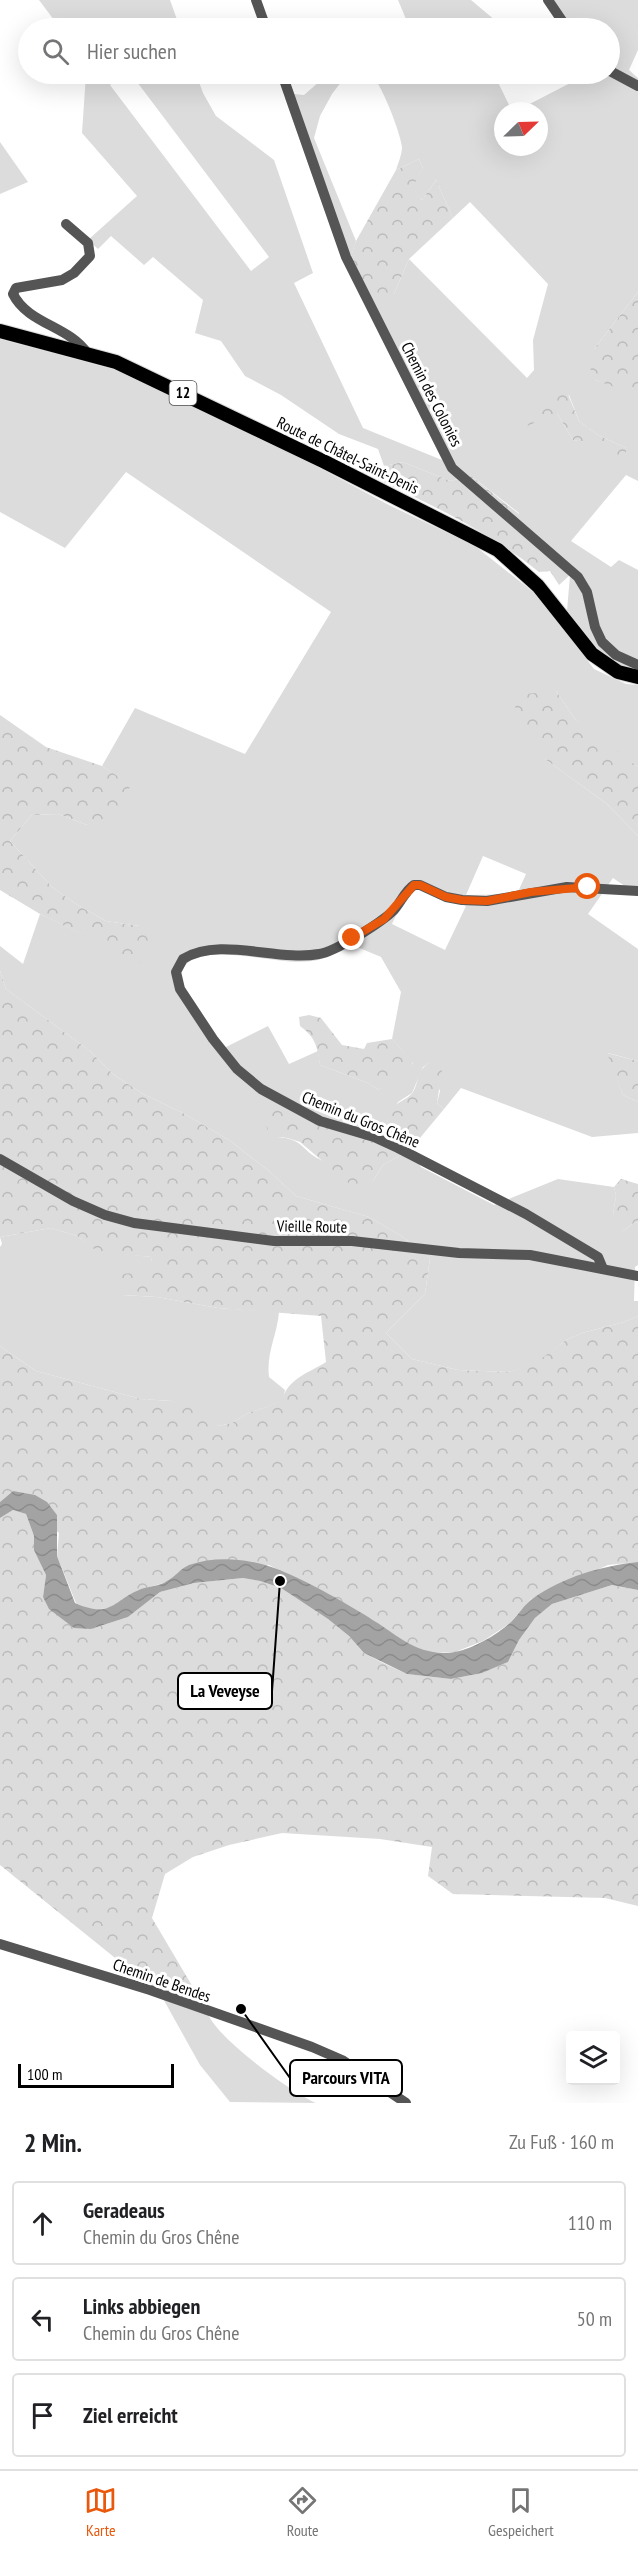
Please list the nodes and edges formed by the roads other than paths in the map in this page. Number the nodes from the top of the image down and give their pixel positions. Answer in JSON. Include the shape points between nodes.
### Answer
{"nodes":[{"id":1,"x":256,"y":0,"type":"edge"},
{"id":2,"x":548,"y":0,"type":"edge"},
{"id":3,"x":262,"y":18,"type":"edge"},
{"id":4,"x":560,"y":18,"type":"edge"},
{"id":5,"x":620,"y":77,"type":"edge"},
{"id":6,"x":285,"y":84,"type":"edge"},
{"id":7,"x":638,"y":86,"type":"edge"},
{"id":8,"x":66,"y":224,"type":"dead end"},
{"id":9,"x":0,"y":331,"type":"edge"},
{"id":10,"x":87,"y":352,"type":"junction"},
{"id":11,"x":638,"y":665,"type":"edge"},
{"id":12,"x":638,"y":677,"type":"edge"},
{"id":13,"x":638,"y":891,"type":"edge"},
{"id":14,"x":0,"y":1159,"type":"edge"},
{"id":15,"x":603,"y":1269,"type":"junction"},
{"id":16,"x":638,"y":1276,"type":"edge"},
{"id":17,"x":0,"y":1944,"type":"edge"},
{"id":18,"x":406,"y":2103,"type":"edge"}],
"edges":[{"from":1,"to":3,"type":"street"},
{"from":2,"to":4,"type":"street"},
{"from":5,"to":7,"type":"street"},
{"from":6,"to":11,"type":"street","name":"Chemin des Colonies","via":[[346,257],[452,468],[578,577],[587,592],[602,642],[616,655]]},
{"from":8,"to":10,"type":"street","via":[[88,243],[90,256],[62,280],[16,288],[13,294],[37,319],[80,341]]},
{"from":9,"to":10,"type":"main road","name":"Route de Châtel-Saint-Denis","number":"12"},
{"from":10,"to":12,"type":"main road","name":"Route de Châtel-Saint-Denis","number":"12","via":[[195,398],[498,550],[538,586],[592,654],[618,672]]},
{"from":13,"to":15,"type":"street","name":"Chemin du Gros Chêne","via":[[567,887],[487,901],[446,897],[414,885],[384,919],[325,953],[206,951],[183,958],[175,977],[183,996],[222,1051],[261,1089],[320,1121],[392,1145],[526,1214],[598,1257]]},
{"from":14,"to":15,"type":"street","name":"Vieille Route","via":[[73,1201],[134,1223],[274,1241],[345,1240],[459,1253],[530,1256]]},
{"from":15,"to":16,"type":"street","name":"Vieille Route"},
{"from":17,"to":18,"type":"street","name":"Chemin de Bendes","via":[[150,1990],[312,2047],[342,2060]]}]}
